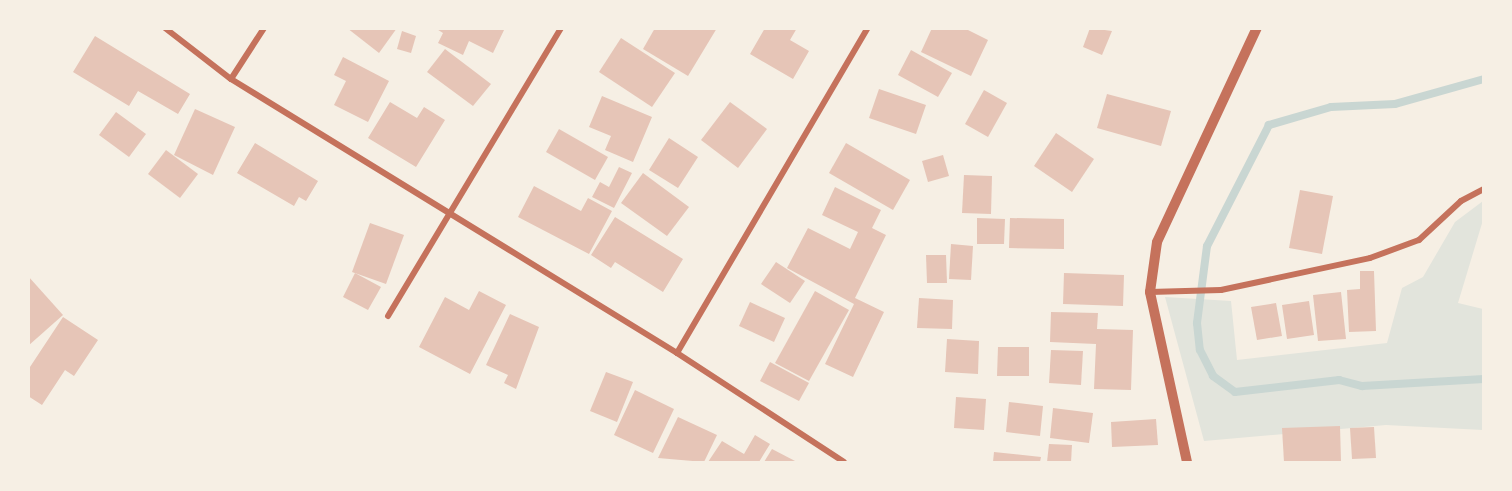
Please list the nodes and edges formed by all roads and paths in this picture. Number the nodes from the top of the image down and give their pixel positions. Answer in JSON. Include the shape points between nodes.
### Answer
{"nodes":[{"id":1,"x":165,"y":28,"type":"edge"},
{"id":2,"x":264,"y":28,"type":"edge"},
{"id":3,"x":561,"y":28,"type":"edge"},
{"id":4,"x":868,"y":28,"type":"edge"},
{"id":5,"x":1257,"y":28,"type":"edge"},
{"id":6,"x":231,"y":79,"type":"junction"},
{"id":7,"x":1484,"y":189,"type":"edge"},
{"id":8,"x":448,"y":215,"type":"junction"},
{"id":9,"x":1150,"y":291,"type":"junction"},
{"id":10,"x":387,"y":316,"type":"dead end"},
{"id":11,"x":677,"y":353,"type":"junction"},
{"id":12,"x":844,"y":462,"type":"edge"},
{"id":13,"x":1187,"y":462,"type":"edge"}],
"edges":[{"from":1,"to":6,"type":"street"},
{"from":2,"to":6,"type":"street"},
{"from":3,"to":8,"type":"street"},
{"from":4,"to":11,"type":"street"},
{"from":5,"to":9,"type":"street","via":[[1157,242]]},
{"from":6,"to":8,"type":"street"},
{"from":7,"to":9,"type":"street","via":[[1461,201],[1419,240],[1370,258],[1218,290]]},
{"from":8,"to":10,"type":"street"},
{"from":8,"to":11,"type":"street"},
{"from":9,"to":13,"type":"street"},
{"from":11,"to":12,"type":"street"}]}
